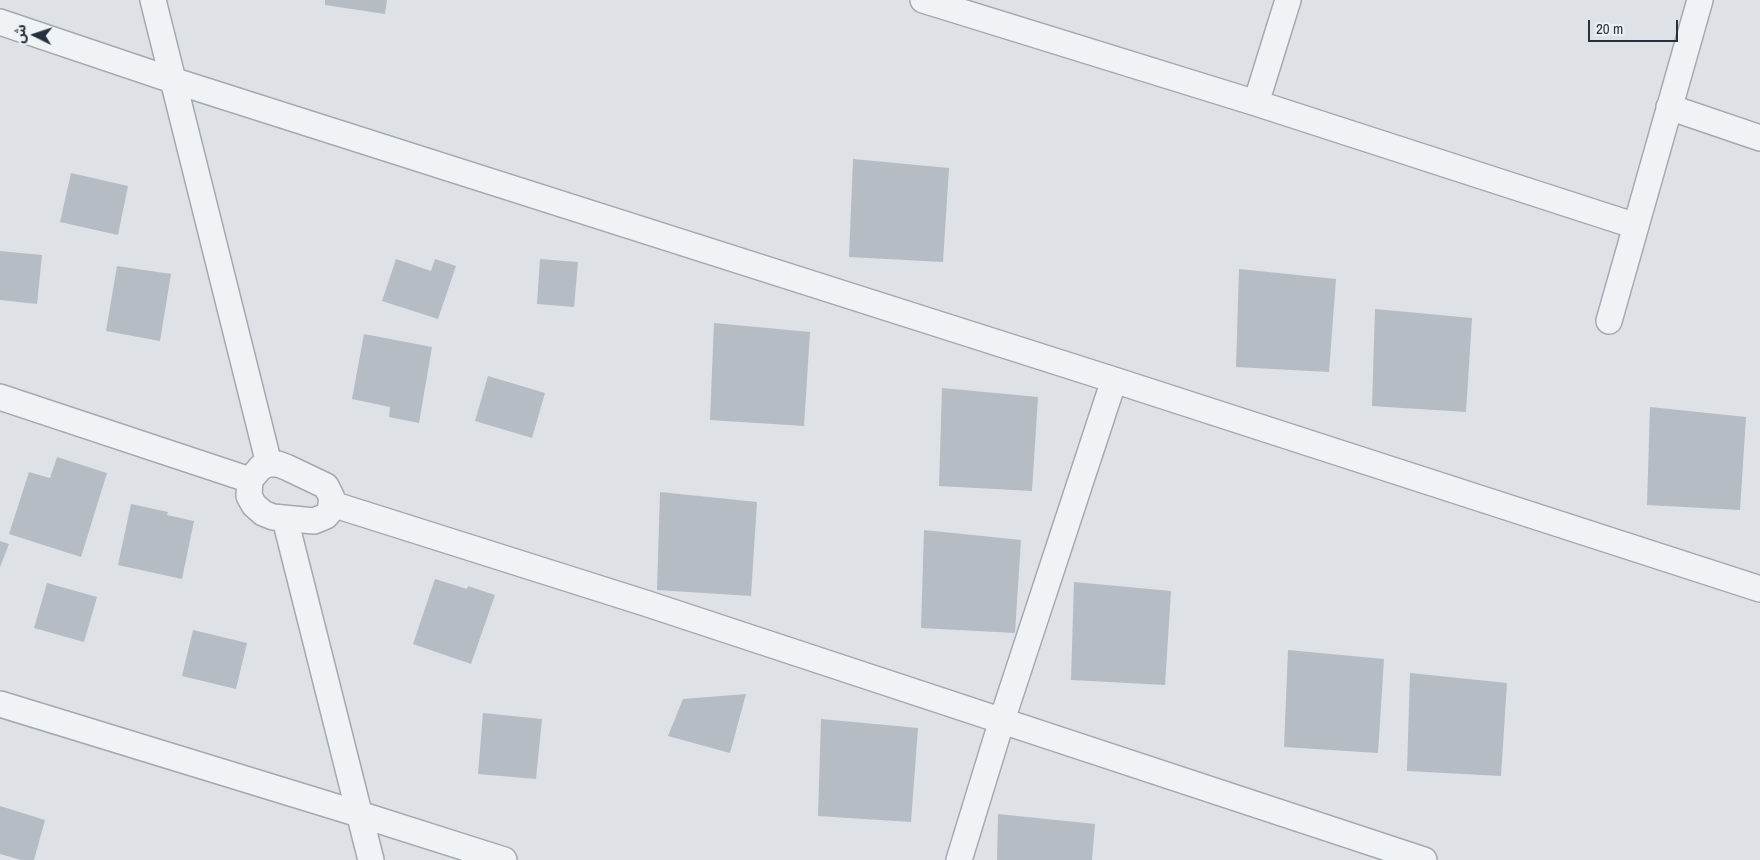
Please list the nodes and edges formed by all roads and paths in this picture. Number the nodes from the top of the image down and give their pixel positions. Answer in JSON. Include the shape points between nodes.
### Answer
{"nodes":[{"id":1,"x":153,"y":0,"type":"edge"},
{"id":2,"x":923,"y":0,"type":"edge"},
{"id":3,"x":1288,"y":0,"type":"edge"},
{"id":4,"x":1700,"y":0,"type":"edge"},
{"id":5,"x":0,"y":22,"type":"edge"},
{"id":6,"x":172,"y":80,"type":"junction"},
{"id":7,"x":1256,"y":103,"type":"junction"},
{"id":8,"x":1670,"y":107,"type":"junction"},
{"id":9,"x":1760,"y":138,"type":"edge"},
{"id":10,"x":1636,"y":226,"type":"junction"},
{"id":11,"x":1609,"y":321,"type":"dead end"},
{"id":12,"x":1114,"y":380,"type":"junction"},
{"id":13,"x":0,"y":397,"type":"edge"},
{"id":14,"x":269,"y":464,"type":"junction"},
{"id":15,"x":250,"y":480,"type":"junction"},
{"id":16,"x":332,"y":504,"type":"junction"},
{"id":17,"x":285,"y":518,"type":"junction"},
{"id":18,"x":1760,"y":589,"type":"edge"},
{"id":19,"x":0,"y":704,"type":"edge"},
{"id":20,"x":1002,"y":720,"type":"junction"},
{"id":21,"x":359,"y":814,"type":"junction"},
{"id":22,"x":371,"y":860,"type":"edge"},
{"id":23,"x":504,"y":860,"type":"edge"},
{"id":24,"x":958,"y":860,"type":"edge"},
{"id":25,"x":1424,"y":860,"type":"edge"}],
"edges":[{"from":1,"to":6,"type":"street"},
{"from":2,"to":7,"type":"street"},
{"from":3,"to":7,"type":"street"},
{"from":4,"to":8,"type":"street"},
{"from":5,"to":6,"type":"street"},
{"from":6,"to":12,"type":"street"},
{"from":6,"to":14,"type":"street"},
{"from":7,"to":10,"type":"street"},
{"from":8,"to":9,"type":"street"},
{"from":8,"to":10,"type":"street"},
{"from":10,"to":11,"type":"street"},
{"from":12,"to":18,"type":"street"},
{"from":12,"to":20,"type":"street"},
{"from":13,"to":15,"type":"street"},
{"from":14,"to":15,"type":"street","via":[[261,467]]},
{"from":14,"to":16,"type":"street","via":[[286,467],[326,486]]},
{"from":15,"to":17,"type":"street","via":[[249,496],[254,505],[273,517]]},
{"from":16,"to":17,"type":"street","via":[[321,520]]},
{"from":16,"to":20,"type":"street"},
{"from":17,"to":21,"type":"street"},
{"from":19,"to":21,"type":"street"},
{"from":20,"to":24,"type":"street"},
{"from":20,"to":25,"type":"street"},
{"from":21,"to":22,"type":"street"},
{"from":21,"to":23,"type":"street"}]}
